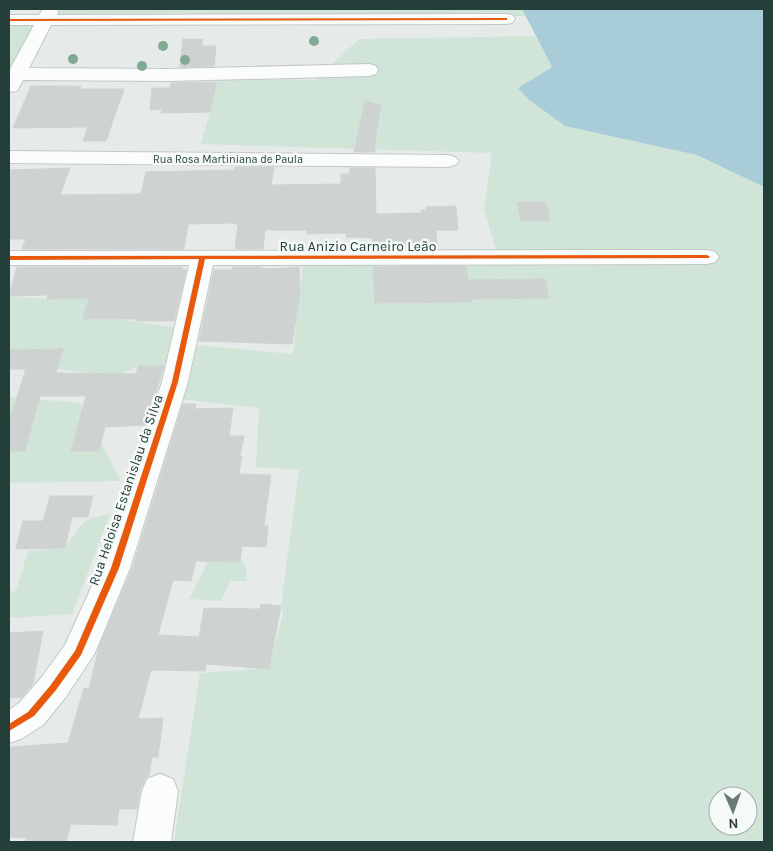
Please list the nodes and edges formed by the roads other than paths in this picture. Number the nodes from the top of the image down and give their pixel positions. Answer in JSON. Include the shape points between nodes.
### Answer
{"nodes":[{"id":1,"x":48,"y":15,"type":"edge"},
{"id":2,"x":506,"y":19,"type":"dead end"},
{"id":3,"x":9,"y":20,"type":"edge"},
{"id":4,"x":369,"y":70,"type":"dead end"},
{"id":5,"x":13,"y":82,"type":"edge"},
{"id":6,"x":9,"y":158,"type":"edge"},
{"id":7,"x":448,"y":161,"type":"dead end"},
{"id":8,"x":707,"y":257,"type":"dead end"},
{"id":9,"x":9,"y":258,"type":"edge"},
{"id":10,"x":202,"y":259,"type":"junction"},
{"id":11,"x":9,"y":728,"type":"edge"},
{"id":12,"x":160,"y":792,"type":"dead end"},
{"id":13,"x":152,"y":842,"type":"edge"}],
"edges":[{"from":1,"to":2,"type":"street"},
{"from":1,"to":3,"type":"street"},
{"from":1,"to":5,"type":"street"},
{"from":4,"to":5,"type":"street"},
{"from":6,"to":7,"type":"street","name":"Rua Rosa Martiniana de Paula"},
{"from":8,"to":10,"type":"street","name":"Rua Anizio Carneiro Leão"},
{"from":9,"to":10,"type":"street","name":"Rua Anizio Carneiro Leão"},
{"from":10,"to":11,"type":"street","name":"Rua Heloisa Estanislau da Silva","via":[[175,382],[115,568],[78,653],[31,714]]},
{"from":12,"to":13,"type":"street"}]}
